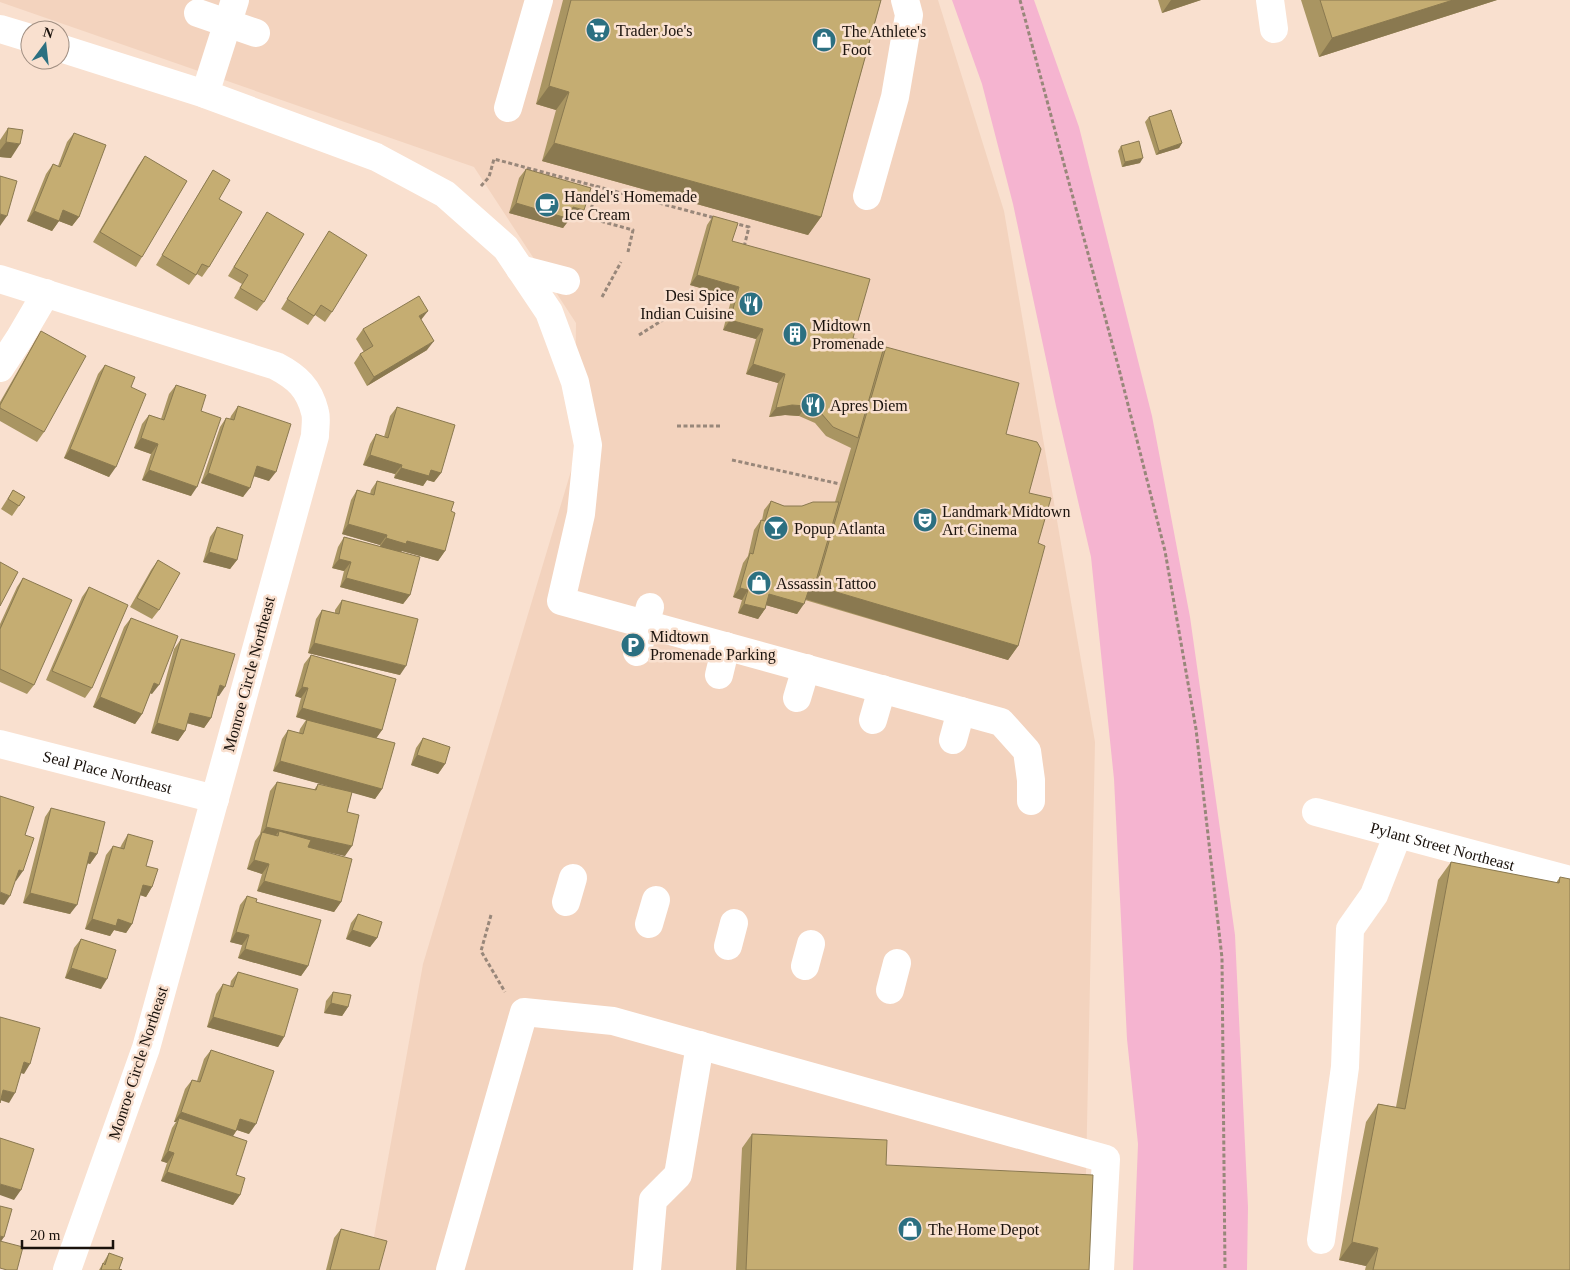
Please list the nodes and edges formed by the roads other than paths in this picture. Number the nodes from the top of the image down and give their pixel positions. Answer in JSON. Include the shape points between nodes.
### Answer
{"nodes":[{"id":1,"x":539,"y":0,"type":"edge"},
{"id":2,"x":905,"y":0,"type":"edge"},
{"id":3,"x":1270,"y":0,"type":"edge"},
{"id":4,"x":232,"y":12,"type":"edge"},
{"id":5,"x":198,"y":13,"type":"dead end"},
{"id":6,"x":0,"y":28,"type":"edge"},
{"id":7,"x":1274,"y":29,"type":"dead end"},
{"id":8,"x":256,"y":33,"type":"dead end"},
{"id":9,"x":20,"y":35,"type":"edge"},
{"id":10,"x":70,"y":51,"type":"edge"},
{"id":11,"x":205,"y":94,"type":"junction"},
{"id":12,"x":508,"y":108,"type":"dead end"},
{"id":13,"x":867,"y":196,"type":"dead end"},
{"id":14,"x":520,"y":269,"type":"junction"},
{"id":15,"x":0,"y":279,"type":"edge"},
{"id":16,"x":566,"y":281,"type":"dead end"},
{"id":17,"x":46,"y":294,"type":"junction"},
{"id":18,"x":0,"y":368,"type":"edge"},
{"id":19,"x":648,"y":615,"type":"junction"},
{"id":20,"x":726,"y":646,"type":"junction"},
{"id":21,"x":637,"y":652,"type":"dead end"},
{"id":22,"x":806,"y":668,"type":"junction"},
{"id":23,"x":718,"y":675,"type":"dead end"},
{"id":24,"x":882,"y":689,"type":"junction"},
{"id":25,"x":797,"y":698,"type":"dead end"},
{"id":26,"x":961,"y":711,"type":"junction"},
{"id":27,"x":873,"y":720,"type":"dead end"},
{"id":28,"x":953,"y":740,"type":"dead end"},
{"id":29,"x":0,"y":744,"type":"edge"},
{"id":30,"x":215,"y":799,"type":"junction"},
{"id":31,"x":1031,"y":802,"type":"dead end"},
{"id":32,"x":1316,"y":812,"type":"dead end"},
{"id":33,"x":1398,"y":834,"type":"junction"},
{"id":34,"x":1570,"y":880,"type":"edge"},
{"id":35,"x":897,"y":963,"type":"dead end"},
{"id":36,"x":890,"y":990,"type":"dead end"},
{"id":37,"x":700,"y":1045,"type":"junction"},
{"id":38,"x":1322,"y":1240,"type":"dead end"},
{"id":39,"x":67,"y":1270,"type":"edge"},
{"id":40,"x":450,"y":1270,"type":"edge"},
{"id":41,"x":647,"y":1270,"type":"edge"},
{"id":42,"x":1100,"y":1270,"type":"edge"}],
"edges":[{"from":1,"to":12,"type":"street"},
{"from":2,"to":13,"type":"street","via":[[909,15],[895,97]]},
{"from":3,"to":7,"type":"street"},
{"from":4,"to":5,"type":"street"},
{"from":4,"to":8,"type":"street"},
{"from":4,"to":11,"type":"street"},
{"from":6,"to":9,"type":"street"},
{"from":10,"to":11,"type":"street"},
{"from":11,"to":14,"type":"street","via":[[376,157],[445,194],[506,248]]},
{"from":14,"to":16,"type":"street"},
{"from":14,"to":19,"type":"street","via":[[549,312],[575,382],[588,445],[581,514],[561,601]]},
{"from":15,"to":17,"type":"street","name":"Monroe Circle Northeast"},
{"from":17,"to":18,"type":"street"},
{"from":17,"to":30,"type":"street","name":"Monroe Circle Northeast","via":[[276,366],[306,388],[316,413],[315,436]]},
{"from":19,"to":20,"type":"street"},
{"from":19,"to":21,"type":"street"},
{"from":20,"to":22,"type":"street"},
{"from":20,"to":23,"type":"street"},
{"from":22,"to":24,"type":"street"},
{"from":22,"to":25,"type":"street"},
{"from":24,"to":26,"type":"street"},
{"from":24,"to":27,"type":"street"},
{"from":26,"to":28,"type":"street"},
{"from":26,"to":31,"type":"street","via":[[1001,722],[1027,751]]},
{"from":29,"to":30,"type":"street","name":"Seal Place Northeast"},
{"from":30,"to":39,"type":"street","name":"Monroe Circle Northeast","via":[[146,1048]]},
{"from":32,"to":33,"type":"street","name":"Pylant Street Northeast"},
{"from":33,"to":34,"type":"street","name":"Pylant Street Northeast"},
{"from":33,"to":38,"type":"street","via":[[1374,894],[1350,929],[1345,1067]]},
{"from":35,"to":36,"type":"street"},
{"from":37,"to":40,"type":"street","via":[[613,1021],[524,1012]]},
{"from":37,"to":41,"type":"street","via":[[678,1175],[653,1200]]},
{"from":37,"to":42,"type":"street","via":[[1106,1159]]}]}
